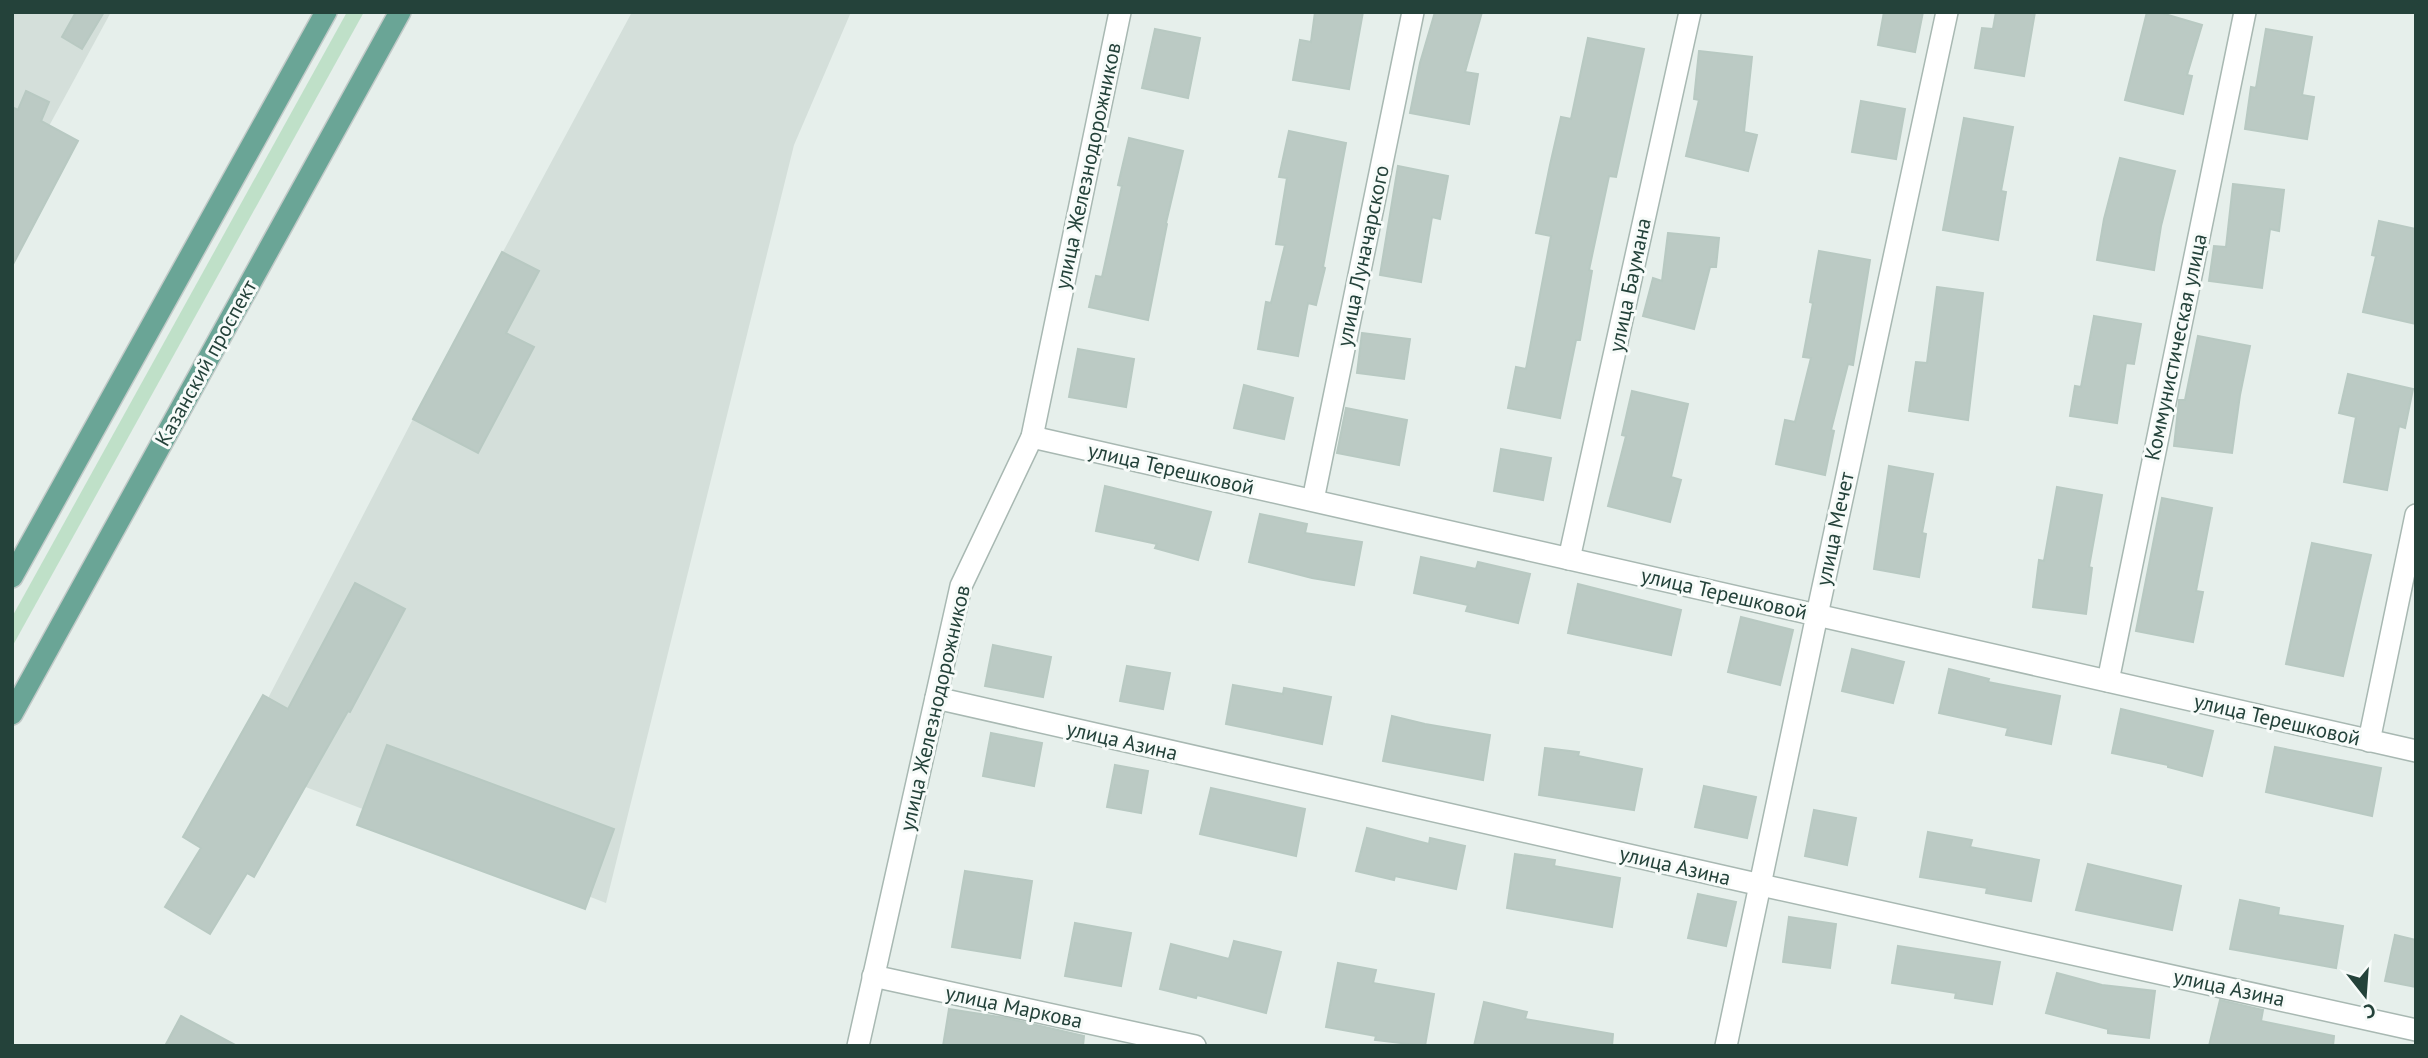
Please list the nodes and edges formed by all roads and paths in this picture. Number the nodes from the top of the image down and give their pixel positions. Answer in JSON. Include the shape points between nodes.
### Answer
{"nodes":[{"id":1,"x":326,"y":12,"type":"edge"},
{"id":2,"x":400,"y":12,"type":"edge"},
{"id":3,"x":1120,"y":12,"type":"edge"},
{"id":4,"x":1413,"y":12,"type":"edge"},
{"id":5,"x":1690,"y":12,"type":"edge"},
{"id":6,"x":1947,"y":12,"type":"edge"},
{"id":7,"x":2245,"y":12,"type":"edge"},
{"id":8,"x":1032,"y":437,"type":"junction"},
{"id":9,"x":1313,"y":500,"type":"junction"},
{"id":10,"x":2416,"y":515,"type":"edge"},
{"id":11,"x":1569,"y":559,"type":"junction"},
{"id":12,"x":12,"y":577,"type":"edge"},
{"id":13,"x":1817,"y":615,"type":"junction"},
{"id":14,"x":2108,"y":681,"type":"junction"},
{"id":15,"x":936,"y":698,"type":"junction"},
{"id":16,"x":12,"y":714,"type":"edge"},
{"id":17,"x":2368,"y":741,"type":"junction"},
{"id":18,"x":2416,"y":751,"type":"edge"},
{"id":19,"x":1761,"y":885,"type":"junction"},
{"id":20,"x":873,"y":976,"type":"junction"},
{"id":21,"x":2416,"y":1030,"type":"edge"},
{"id":22,"x":858,"y":1046,"type":"edge"},
{"id":23,"x":1195,"y":1046,"type":"edge"},
{"id":24,"x":1726,"y":1046,"type":"edge"}],
"edges":[{"from":1,"to":12,"type":"main road"},
{"from":2,"to":16,"type":"main road","name":"Казанский проспект"},
{"from":3,"to":8,"type":"street","name":"улица Железнодорожников"},
{"from":4,"to":9,"type":"street","name":"улица Луначарского"},
{"from":5,"to":11,"type":"street","name":"улица Баумана"},
{"from":6,"to":13,"type":"street","name":"улица Мечет"},
{"from":7,"to":14,"type":"street","name":"Коммунистическая улица"},
{"from":8,"to":9,"type":"street","name":"улица Терешковой"},
{"from":8,"to":15,"type":"street","name":"улица Железнодорожников","via":[[961,586]]},
{"from":9,"to":11,"type":"street","name":"улица Терешковой"},
{"from":10,"to":17,"type":"street"},
{"from":11,"to":13,"type":"street","name":"улица Терешковой"},
{"from":13,"to":14,"type":"street","name":"улица Терешковой"},
{"from":13,"to":19,"type":"street","name":"улица Мечет"},
{"from":14,"to":17,"type":"street","name":"улица Терешковой"},
{"from":15,"to":19,"type":"street","name":"улица Азина"},
{"from":15,"to":20,"type":"street","name":"улица Железнодорожников"},
{"from":17,"to":18,"type":"street","name":"улица Терешковой"},
{"from":19,"to":21,"type":"street","name":"улица Азина"},
{"from":19,"to":24,"type":"street","name":"улица Мечет"},
{"from":20,"to":22,"type":"street","name":"улица Железнодорожников"},
{"from":20,"to":23,"type":"street","name":"улица Маркова"}]}
